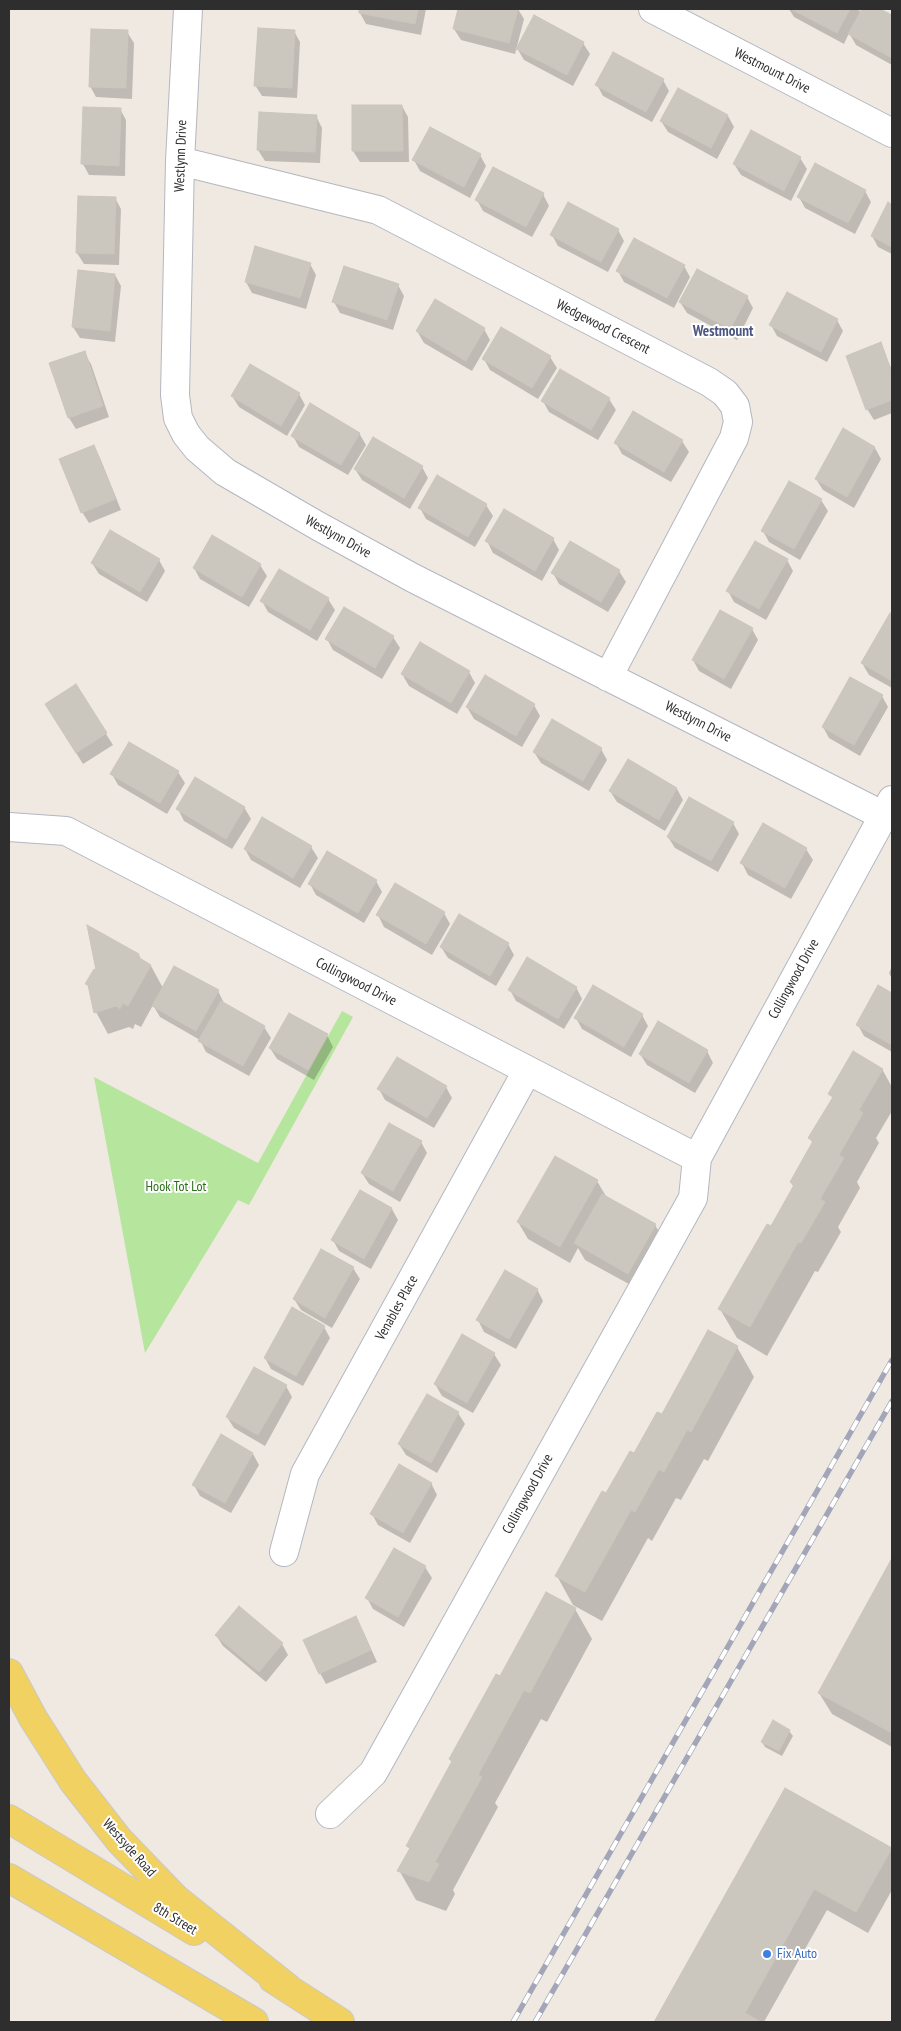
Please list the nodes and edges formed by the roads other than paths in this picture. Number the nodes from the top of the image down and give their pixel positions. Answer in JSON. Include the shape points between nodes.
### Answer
{"nodes":[{"id":1,"x":188,"y":9,"type":"edge"},
{"id":2,"x":653,"y":9,"type":"edge"},
{"id":3,"x":892,"y":133,"type":"edge"},
{"id":4,"x":180,"y":161,"type":"junction"},
{"id":5,"x":608,"y":677,"type":"junction"},
{"id":6,"x":888,"y":808,"type":"edge"},
{"id":7,"x":9,"y":827,"type":"edge"},
{"id":8,"x":527,"y":1071,"type":"junction"},
{"id":9,"x":696,"y":1158,"type":"junction"},
{"id":10,"x":284,"y":1552,"type":"dead end"},
{"id":11,"x":9,"y":1673,"type":"edge"},
{"id":12,"x":330,"y":1814,"type":"dead end"},
{"id":13,"x":9,"y":1819,"type":"edge"},
{"id":14,"x":9,"y":1878,"type":"edge"},
{"id":15,"x":288,"y":1988,"type":"junction"},
{"id":16,"x":254,"y":2022,"type":"edge"},
{"id":17,"x":340,"y":2022,"type":"edge"}],
"edges":[{"from":1,"to":4,"type":"street","name":"Westlynn Drive"},
{"from":2,"to":3,"type":"street","name":"Westmount Drive"},
{"from":4,"to":5,"type":"street","name":"Westlynn Drive","via":[[174,395],[178,418],[197,448],[225,472],[318,526]]},
{"from":4,"to":5,"type":"street","name":"Wedgewood Crescent","via":[[378,210],[710,382],[725,393],[735,406],[738,422],[734,438]]},
{"from":5,"to":6,"type":"street","name":"Westlynn Drive"},
{"from":6,"to":9,"type":"street","name":"Collingwood Drive"},
{"from":7,"to":8,"type":"street","name":"Collingwood Drive","via":[[66,831]]},
{"from":8,"to":9,"type":"street","name":"Collingwood Drive"},
{"from":8,"to":10,"type":"street","name":"Venables Place","via":[[305,1474]]},
{"from":9,"to":12,"type":"street","name":"Collingwood Drive","via":[[693,1198],[378,1764]]},
{"from":11,"to":15,"type":"main road","name":"Westsyde Road","via":[[73,1781],[119,1840],[176,1899]]},
{"from":13,"to":15,"type":"main road","name":"8th Street"},
{"from":14,"to":16,"type":"main road"},
{"from":15,"to":17,"type":"main road","name":"8th Street"}]}
